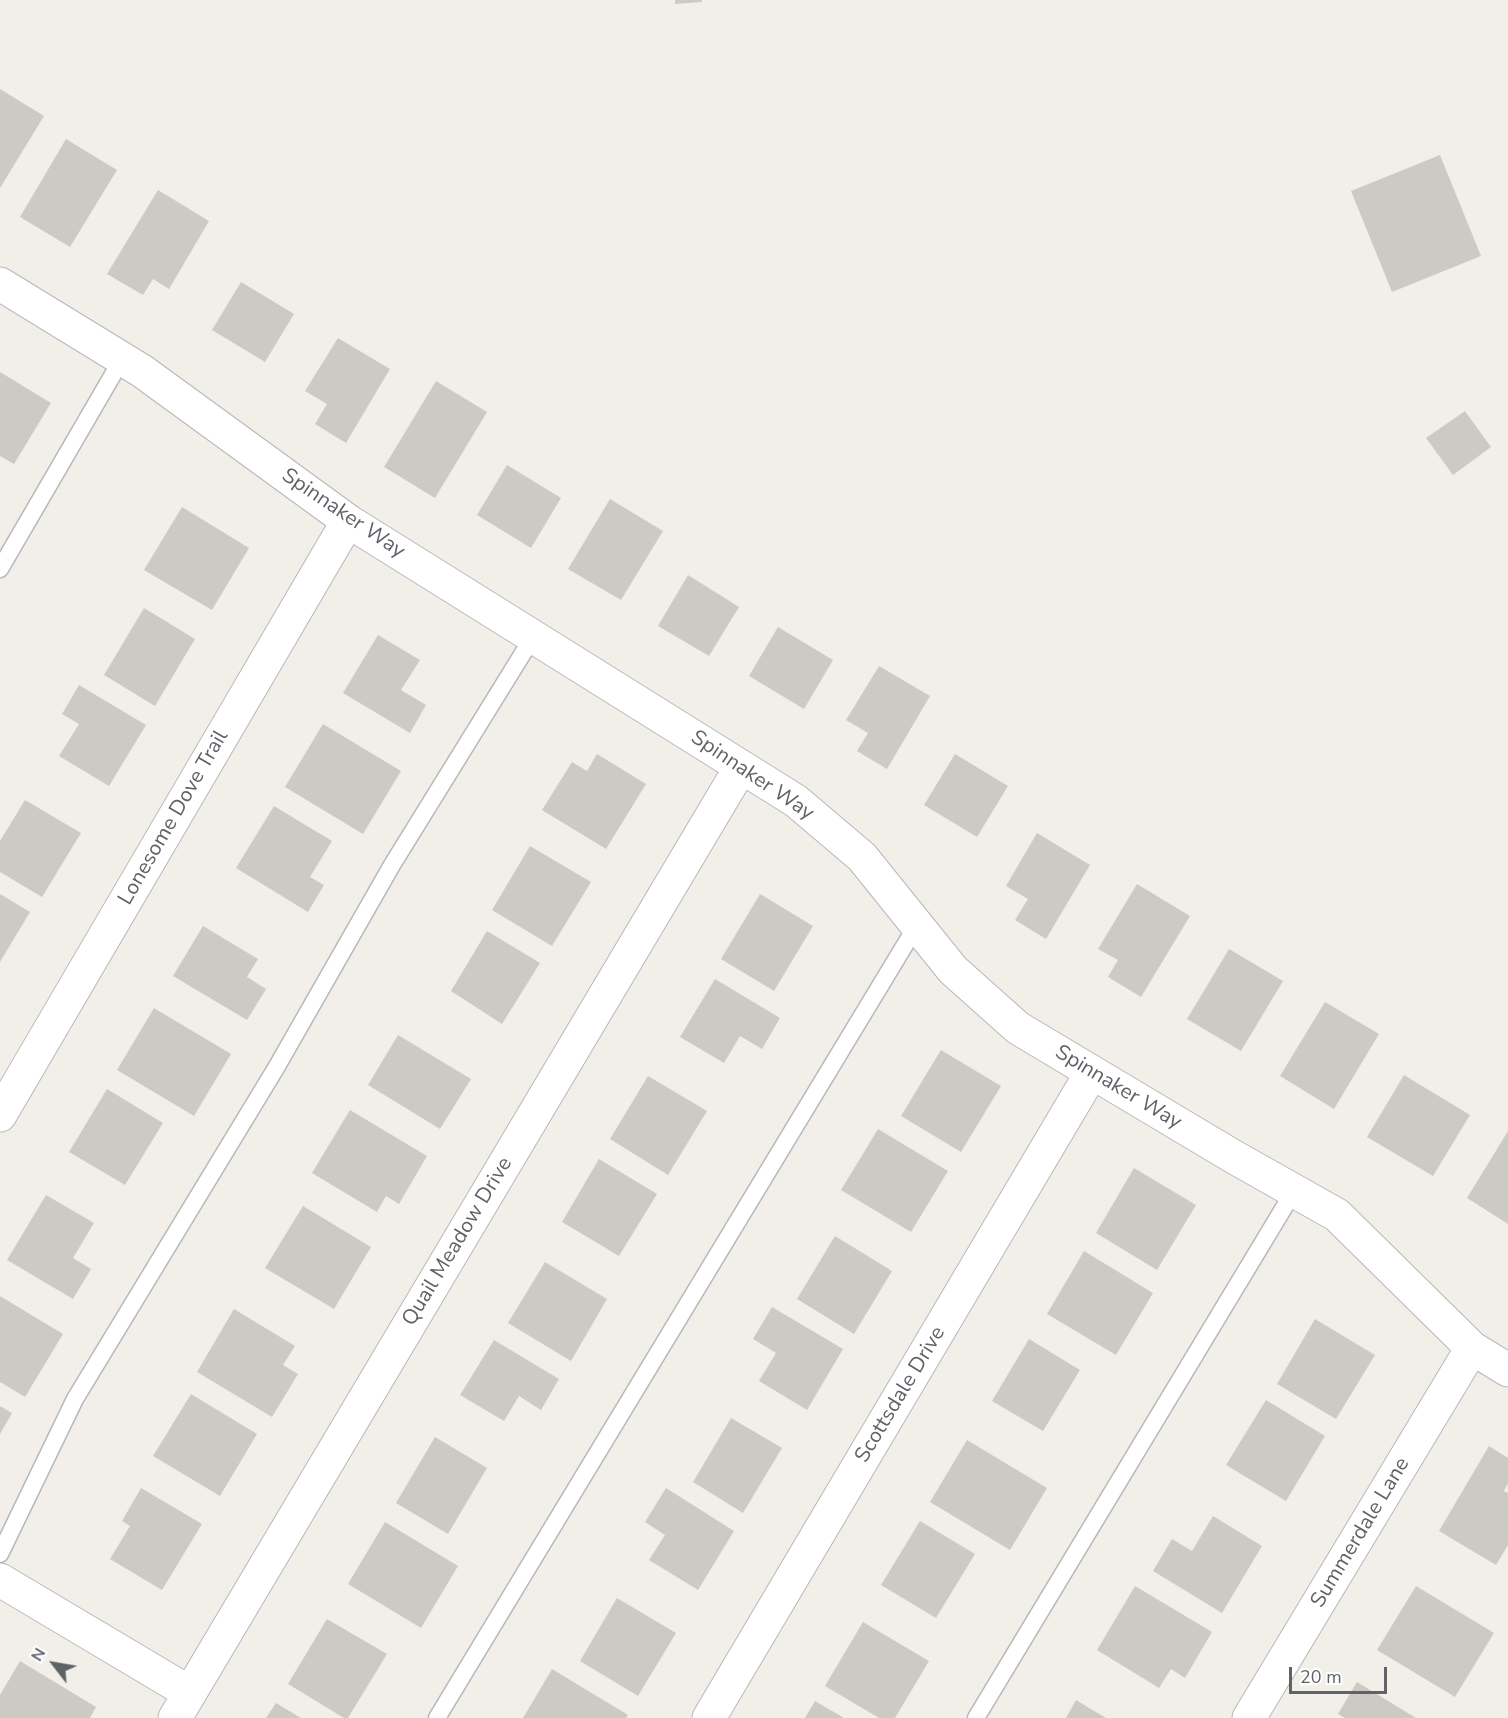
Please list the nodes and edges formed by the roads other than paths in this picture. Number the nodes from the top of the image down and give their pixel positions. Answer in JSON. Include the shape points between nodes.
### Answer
{"nodes":[{"id":1,"x":0,"y":285,"type":"edge"},
{"id":2,"x":122,"y":359,"type":"junction"},
{"id":3,"x":348,"y":520,"type":"junction"},
{"id":4,"x":0,"y":568,"type":"edge"},
{"id":5,"x":533,"y":637,"type":"junction"},
{"id":6,"x":741,"y":767,"type":"junction"},
{"id":7,"x":917,"y":925,"type":"junction"},
{"id":8,"x":1092,"y":1072,"type":"junction"},
{"id":9,"x":0,"y":1115,"type":"edge"},
{"id":10,"x":1294,"y":1191,"type":"junction"},
{"id":11,"x":1472,"y":1348,"type":"junction"},
{"id":12,"x":1508,"y":1370,"type":"edge"},
{"id":13,"x":0,"y":1554,"type":"edge"},
{"id":14,"x":0,"y":1580,"type":"edge"},
{"id":15,"x":182,"y":1705,"type":"edge"},
{"id":16,"x":437,"y":1718,"type":"edge"},
{"id":17,"x":709,"y":1718,"type":"edge"},
{"id":18,"x":976,"y":1718,"type":"edge"},
{"id":19,"x":1250,"y":1718,"type":"edge"}],
"edges":[{"from":1,"to":2,"type":"street","name":"Spinnaker Way"},
{"from":2,"to":3,"type":"street","name":"Spinnaker Way"},
{"from":2,"to":4,"type":"lane"},
{"from":3,"to":5,"type":"street","name":"Spinnaker Way"},
{"from":3,"to":9,"type":"street","name":"Lonesome Dove Trail"},
{"from":5,"to":6,"type":"street","name":"Spinnaker Way"},
{"from":5,"to":13,"type":"lane","via":[[392,865],[276,1068],[75,1399]]},
{"from":6,"to":7,"type":"street","name":"Spinnaker Way","via":[[796,801],[862,857]]},
{"from":6,"to":15,"type":"street","name":"Quail Meadow Drive"},
{"from":7,"to":8,"type":"street","name":"Spinnaker Way","via":[[953,970],[1018,1028]]},
{"from":7,"to":16,"type":"lane"},
{"from":8,"to":10,"type":"street","name":"Spinnaker Way"},
{"from":8,"to":17,"type":"street","name":"Scottsdale Drive"},
{"from":10,"to":11,"type":"street","name":"Spinnaker Way","via":[[1337,1215]]},
{"from":10,"to":18,"type":"lane"},
{"from":11,"to":12,"type":"street","name":"Spinnaker Way"},
{"from":11,"to":19,"type":"street","name":"Summerdale Lane"},
{"from":14,"to":15,"type":"street"}]}
